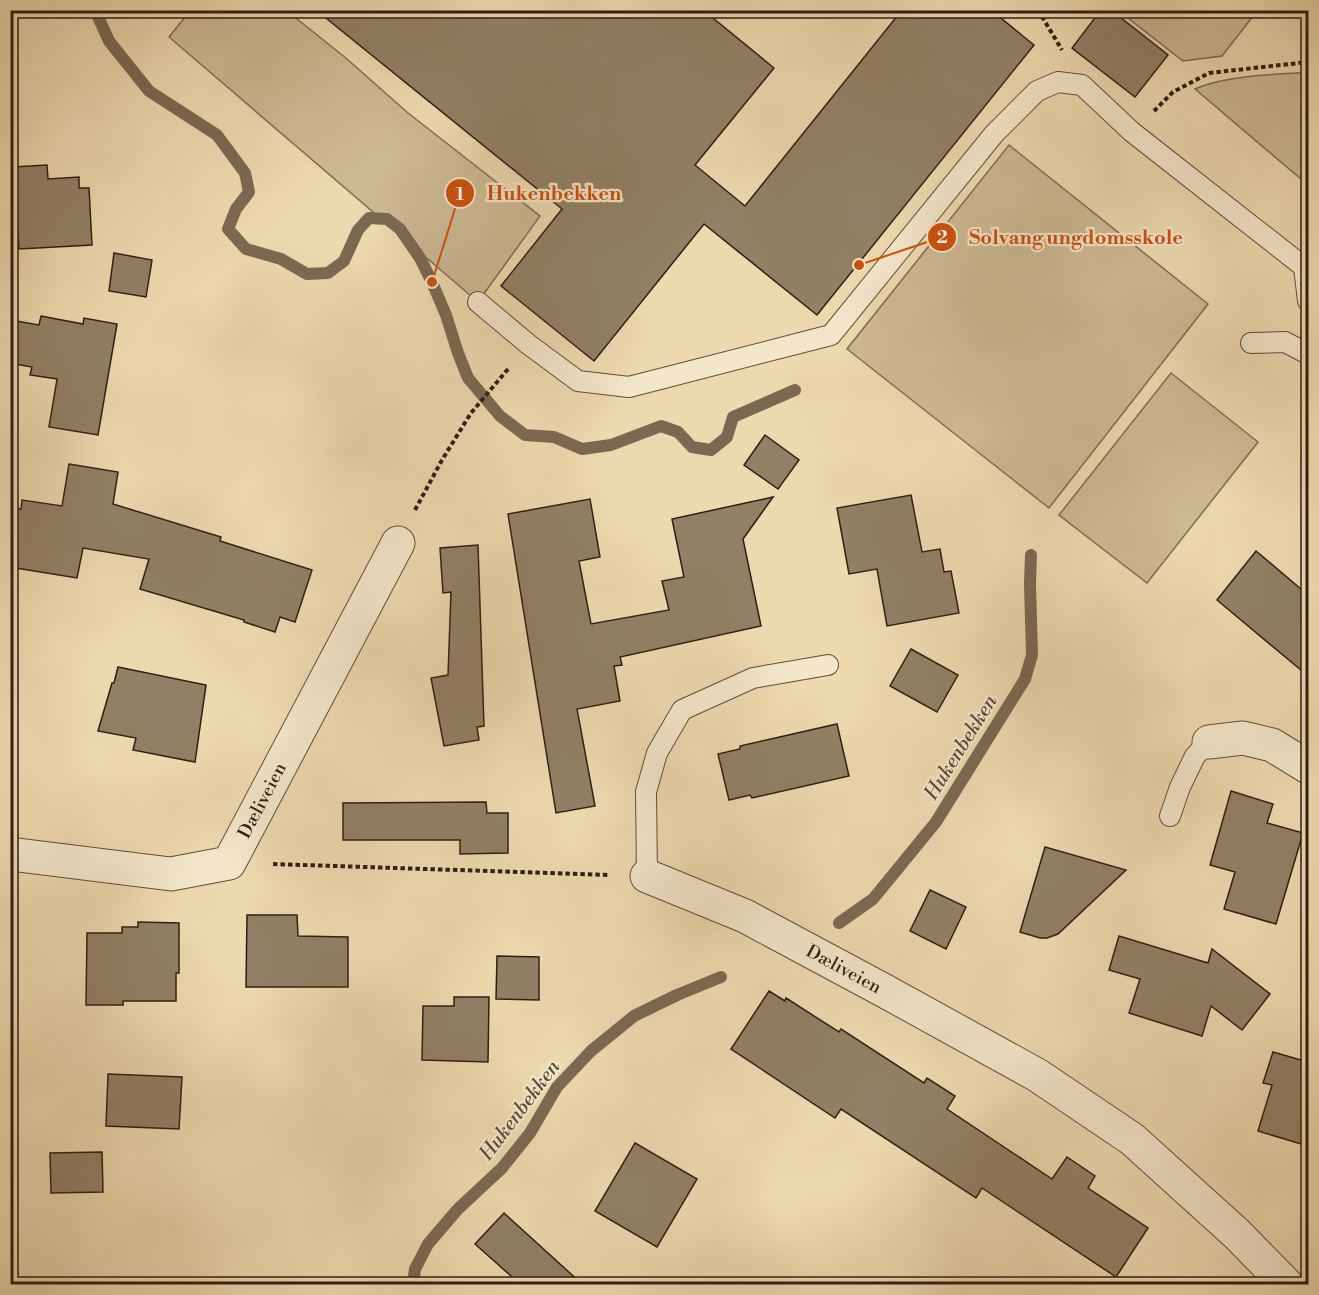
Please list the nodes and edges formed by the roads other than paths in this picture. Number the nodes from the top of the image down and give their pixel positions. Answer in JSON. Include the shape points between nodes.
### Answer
{"nodes":[{"id":1,"x":1308,"y":301,"type":"edge"},
{"id":2,"x":478,"y":303,"type":"dead end"},
{"id":3,"x":1251,"y":343,"type":"dead end"},
{"id":4,"x":1308,"y":354,"type":"edge"},
{"id":5,"x":398,"y":543,"type":"road end"},
{"id":6,"x":828,"y":664,"type":"dead end"},
{"id":7,"x":1209,"y":742,"type":"joint"},
{"id":8,"x":1308,"y":767,"type":"edge"},
{"id":9,"x":1170,"y":816,"type":"dead end"},
{"id":10,"x":10,"y":854,"type":"edge"},
{"id":11,"x":647,"y":876,"type":"joint"},
{"id":12,"x":1286,"y":1284,"type":"edge"}],
"edges":[{"from":1,"to":2,"type":"lane","via":[[1304,267],[1132,132],[1082,85],[1058,82],[1037,91],[994,134],[831,335],[629,387],[578,381]]},
{"from":3,"to":4,"type":"lane","via":[[1284,342]]},
{"from":5,"to":10,"type":"street","name":"Dæliveien","via":[[229,863],[171,873]]},
{"from":6,"to":11,"type":"lane","via":[[753,678],[682,710],[657,753],[646,792]]},
{"from":7,"to":8,"type":"street","via":[[1243,738],[1272,746]]},
{"from":7,"to":9,"type":"lane","via":[[1195,756]]},
{"from":11,"to":12,"type":"street","name":"Dæliveien","via":[[745,916],[1037,1075],[1132,1139],[1238,1234]]}]}
